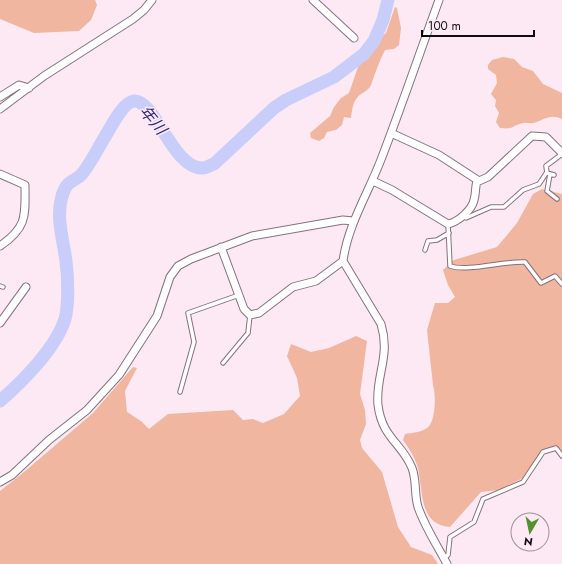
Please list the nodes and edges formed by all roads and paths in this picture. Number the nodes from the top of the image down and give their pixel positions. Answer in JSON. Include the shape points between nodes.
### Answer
{"nodes":[{"id":1,"x":152,"y":0,"type":"edge"},
{"id":2,"x":313,"y":0,"type":"edge"},
{"id":3,"x":439,"y":0,"type":"edge"},
{"id":4,"x":354,"y":38,"type":"dead end"},
{"id":5,"x":28,"y":88,"type":"junction"},
{"id":6,"x":0,"y":97,"type":"edge"},
{"id":7,"x":0,"y":109,"type":"edge"},
{"id":8,"x":391,"y":133,"type":"junction"},
{"id":9,"x":562,"y":153,"type":"edge"},
{"id":10,"x":0,"y":174,"type":"edge"},
{"id":11,"x":550,"y":174,"type":"junction"},
{"id":12,"x":373,"y":181,"type":"junction"},
{"id":13,"x":477,"y":181,"type":"junction"},
{"id":14,"x":557,"y":199,"type":"dead end"},
{"id":15,"x":462,"y":216,"type":"junction"},
{"id":16,"x":353,"y":221,"type":"junction"},
{"id":17,"x":448,"y":224,"type":"junction"},
{"id":18,"x":449,"y":233,"type":"junction"},
{"id":19,"x":0,"y":246,"type":"edge"},
{"id":20,"x":221,"y":248,"type":"junction"},
{"id":21,"x":424,"y":250,"type":"dead end"},
{"id":22,"x":343,"y":261,"type":"junction"},
{"id":23,"x":562,"y":284,"type":"edge"},
{"id":24,"x":26,"y":287,"type":"dead end"},
{"id":25,"x":239,"y":296,"type":"junction"},
{"id":26,"x":250,"y":315,"type":"junction"},
{"id":27,"x":0,"y":323,"type":"edge"},
{"id":28,"x":223,"y":363,"type":"dead end"},
{"id":29,"x":180,"y":392,"type":"dead end"},
{"id":30,"x":562,"y":456,"type":"edge"},
{"id":31,"x":0,"y":482,"type":"edge"},
{"id":32,"x":445,"y":561,"type":"edge"}],
"edges":[{"from":1,"to":5,"type":"street","via":[[133,18]]},
{"from":2,"to":4,"type":"street"},
{"from":3,"to":8,"type":"street"},
{"from":5,"to":6,"type":"street","via":[[19,85]]},
{"from":5,"to":7,"type":"street"},
{"from":8,"to":12,"type":"street"},
{"from":8,"to":13,"type":"street","via":[[439,155]]},
{"from":9,"to":11,"type":"lane","via":[[548,164]]},
{"from":9,"to":13,"type":"street","via":[[546,137],[532,136],[488,177]]},
{"from":10,"to":19,"type":"street","via":[[25,185],[26,210],[20,227]]},
{"from":11,"to":14,"type":"lane","via":[[547,192]]},
{"from":11,"to":15,"type":"lane","via":[[539,184],[523,190],[504,207],[491,207],[466,218]]},
{"from":12,"to":16,"type":"street"},
{"from":12,"to":17,"type":"street"},
{"from":13,"to":15,"type":"street","via":[[474,202]]},
{"from":15,"to":17,"type":"street"},
{"from":16,"to":20,"type":"street","via":[[343,220],[272,231]]},
{"from":16,"to":22,"type":"street"},
{"from":17,"to":18,"type":"lane"},
{"from":18,"to":21,"type":"lane","via":[[438,240],[428,241]]},
{"from":18,"to":23,"type":"lane","via":[[450,266],[457,269],[525,262],[541,283],[555,276]]},
{"from":20,"to":25,"type":"street"},
{"from":20,"to":31,"type":"street","via":[[178,266],[170,277],[157,316],[119,375],[87,410],[49,440],[12,475]]},
{"from":22,"to":26,"type":"street","via":[[320,279],[293,288],[259,313]]},
{"from":22,"to":32,"type":"street","via":[[381,324],[385,349],[378,396],[382,423],[412,467],[418,507]]},
{"from":24,"to":27,"type":"street"},
{"from":25,"to":26,"type":"street","via":[[244,309]]},
{"from":25,"to":29,"type":"lane","via":[[188,313],[194,342]]},
{"from":26,"to":28,"type":"lane","via":[[248,333]]},
{"from":30,"to":32,"type":"lane","via":[[556,448],[543,452],[523,482],[483,500],[474,522],[450,537]]}]}
